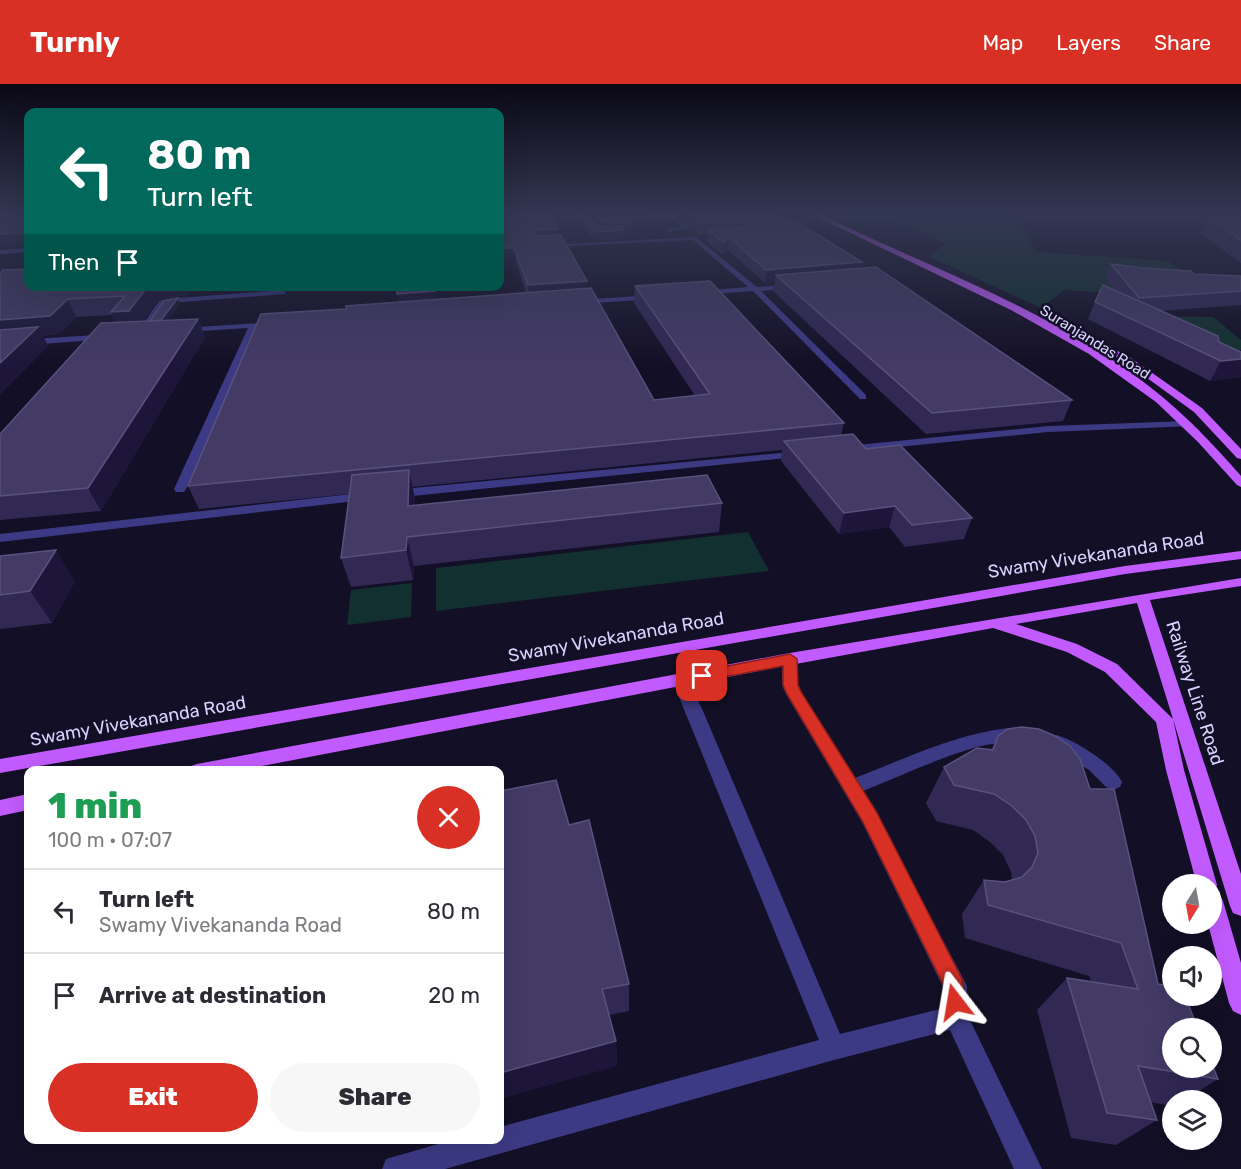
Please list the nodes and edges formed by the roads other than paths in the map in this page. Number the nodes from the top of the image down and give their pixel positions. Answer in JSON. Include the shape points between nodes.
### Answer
{"nodes":[{"id":1,"x":725,"y":264,"type":"edge"},
{"id":2,"x":918,"y":264,"type":"edge"},
{"id":3,"x":936,"y":264,"type":"edge"},
{"id":4,"x":801,"y":286,"type":"edge"},
{"id":5,"x":755,"y":289,"type":"junction"},
{"id":6,"x":283,"y":292,"type":"dead end"},
{"id":7,"x":686,"y":294,"type":"edge"},
{"id":8,"x":168,"y":295,"type":"dead end"},
{"id":9,"x":663,"y":296,"type":"edge"},
{"id":10,"x":162,"y":303,"type":"junction"},
{"id":11,"x":570,"y":303,"type":"edge"},
{"id":12,"x":289,"y":323,"type":"edge"},
{"id":13,"x":254,"y":325,"type":"junction"},
{"id":14,"x":173,"y":331,"type":"edge"},
{"id":15,"x":141,"y":333,"type":"junction"},
{"id":16,"x":152,"y":333,"type":"edge"},
{"id":17,"x":129,"y":334,"type":"edge"},
{"id":18,"x":117,"y":335,"type":"edge"},
{"id":19,"x":0,"y":344,"type":"edge"},
{"id":20,"x":863,"y":397,"type":"dead end"},
{"id":21,"x":1188,"y":424,"type":"junction"},
{"id":22,"x":834,"y":450,"type":"edge"},
{"id":23,"x":810,"y":453,"type":"edge"},
{"id":24,"x":1241,"y":456,"type":"edge"},
{"id":25,"x":1241,"y":483,"type":"edge"},
{"id":26,"x":180,"y":489,"type":"dead end"},
{"id":27,"x":0,"y":538,"type":"edge"},
{"id":28,"x":1241,"y":555,"type":"edge"},
{"id":29,"x":1241,"y":582,"type":"edge"},
{"id":30,"x":1142,"y":597,"type":"junction"},
{"id":31,"x":991,"y":624,"type":"junction"},
{"id":32,"x":790,"y":659,"type":"junction"},
{"id":33,"x":680,"y":681,"type":"junction"},
{"id":34,"x":0,"y":766,"type":"edge"},
{"id":35,"x":224,"y":766,"type":"edge"},
{"id":36,"x":1113,"y":782,"type":"dead end"},
{"id":37,"x":852,"y":787,"type":"junction"},
{"id":38,"x":24,"y":803,"type":"edge"},
{"id":39,"x":0,"y":808,"type":"edge"},
{"id":40,"x":1205,"y":874,"type":"edge"},
{"id":41,"x":1241,"y":906,"type":"edge"},
{"id":42,"x":1221,"y":934,"type":"edge"},
{"id":43,"x":1241,"y":1003,"type":"edge"},
{"id":44,"x":956,"y":1017,"type":"junction"},
{"id":45,"x":834,"y":1048,"type":"junction"},
{"id":46,"x":504,"y":1139,"type":"edge"},
{"id":47,"x":486,"y":1144,"type":"edge"},
{"id":48,"x":396,"y":1169,"type":"edge"},
{"id":49,"x":1028,"y":1169,"type":"edge"}],
"edges":[{"from":1,"to":5,"type":"lane"},
{"from":2,"to":21,"type":"main road","name":"Suranjandas Road","via":[[1036,320],[1129,376]]},
{"from":3,"to":24,"type":"main road","name":"Suranjandas Road","via":[[1051,317],[1128,360],[1198,410]]},
{"from":4,"to":5,"type":"lane"},
{"from":5,"to":7,"type":"lane"},
{"from":5,"to":20,"type":"lane"},
{"from":6,"to":10,"type":"lane"},
{"from":8,"to":10,"type":"lane"},
{"from":9,"to":11,"type":"lane"},
{"from":10,"to":15,"type":"lane"},
{"from":12,"to":13,"type":"lane"},
{"from":13,"to":14,"type":"lane"},
{"from":13,"to":26,"type":"lane"},
{"from":15,"to":16,"type":"lane"},
{"from":15,"to":17,"type":"lane"},
{"from":18,"to":19,"type":"lane"},
{"from":21,"to":22,"type":"lane","via":[[1048,429]]},
{"from":21,"to":25,"type":"main road","name":"Suranjandas Road"},
{"from":23,"to":27,"type":"lane","via":[[360,497]]},
{"from":28,"to":34,"type":"main road","name":"Swamy Vivekananda Road","via":[[1125,570]]},
{"from":29,"to":30,"type":"main road"},
{"from":30,"to":31,"type":"main road"},
{"from":30,"to":41,"type":"main road","name":"Railway Line Road"},
{"from":31,"to":32,"type":"main road"},
{"from":31,"to":40,"type":"main road","via":[[1034,634],[1111,668],[1164,719]]},
{"from":32,"to":33,"type":"main road"},
{"from":32,"to":37,"type":"lane","via":[[794,694]]},
{"from":33,"to":35,"type":"main road"},
{"from":33,"to":45,"type":"lane"},
{"from":36,"to":37,"type":"lane","via":[[1095,765],[1056,742],[1000,733]]},
{"from":37,"to":44,"type":"lane","via":[[955,986]]},
{"from":38,"to":39,"type":"main road"},
{"from":42,"to":43,"type":"main road"},
{"from":44,"to":45,"type":"lane"},
{"from":44,"to":49,"type":"lane"},
{"from":45,"to":46,"type":"lane"},
{"from":47,"to":48,"type":"lane"}]}
